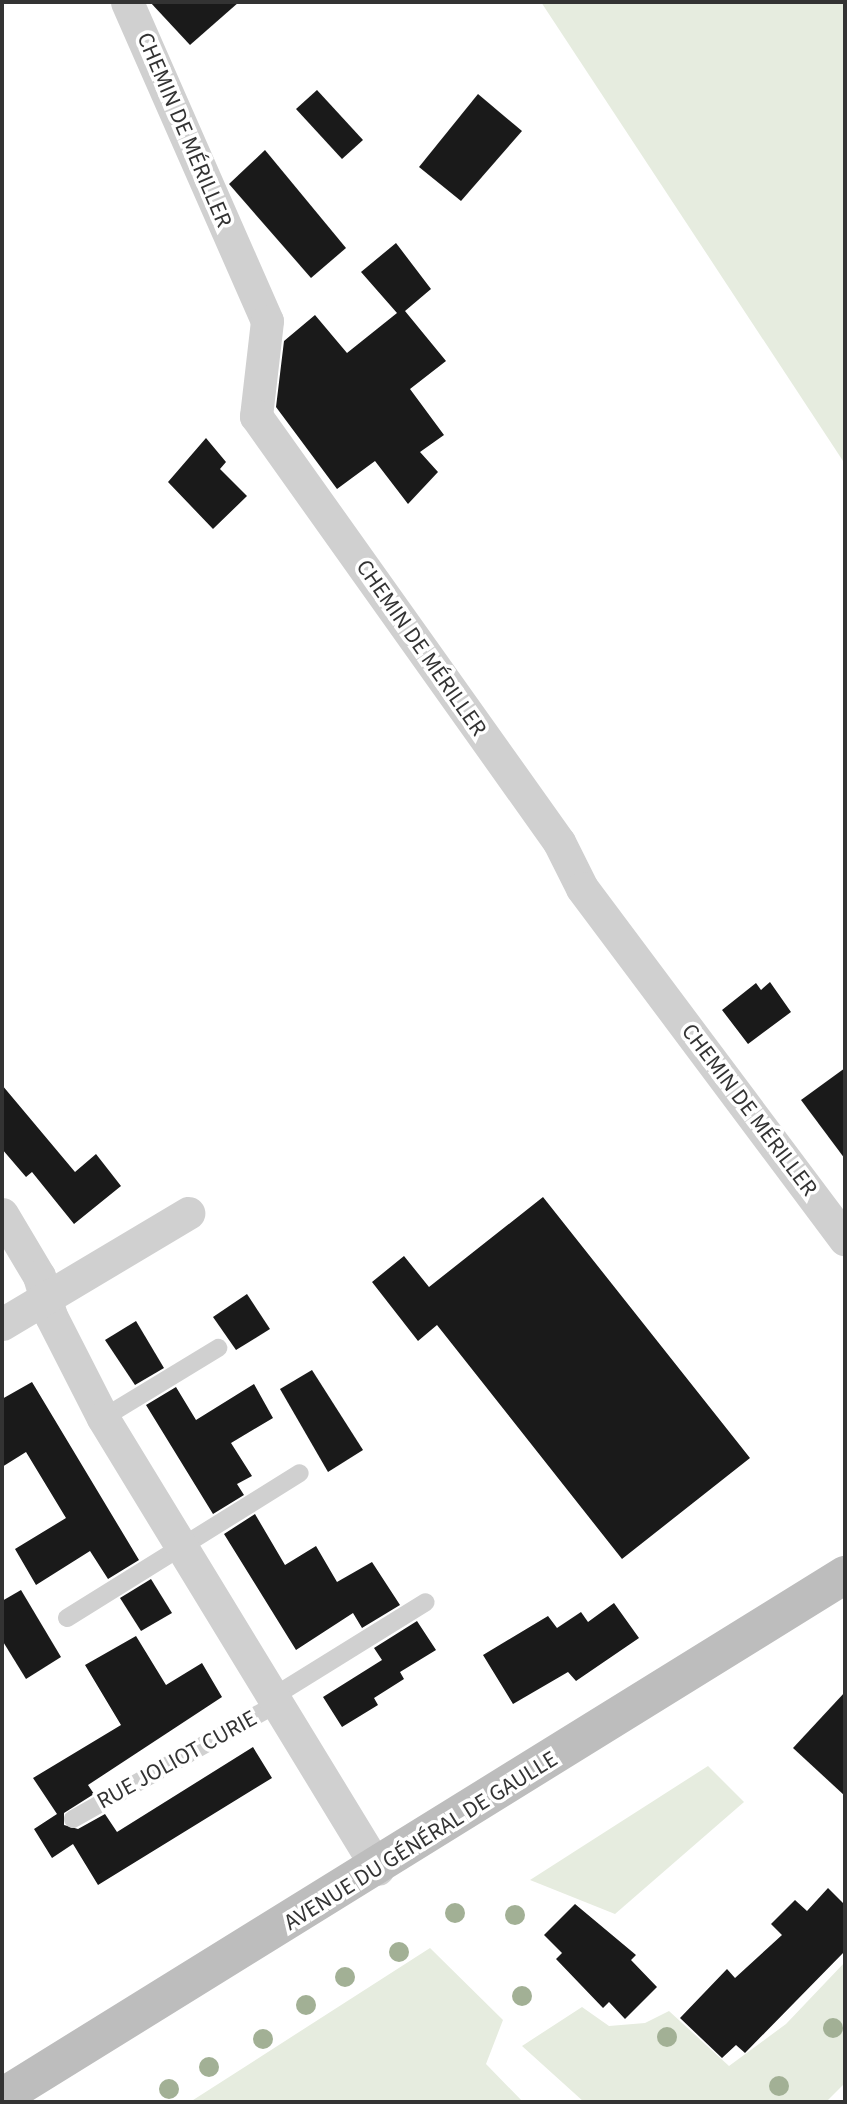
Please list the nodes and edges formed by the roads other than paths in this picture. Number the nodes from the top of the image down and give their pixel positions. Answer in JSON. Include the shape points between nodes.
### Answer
{"nodes":[{"id":1,"x":127,"y":2,"type":"edge"},
{"id":2,"x":188,"y":1213,"type":"dead end"},
{"id":3,"x":2,"y":1214,"type":"edge"},
{"id":4,"x":845,"y":1240,"type":"edge"},
{"id":5,"x":46,"y":1299,"type":"junction"},
{"id":6,"x":2,"y":1324,"type":"edge"},
{"id":7,"x":218,"y":1348,"type":"dead end"},
{"id":8,"x":103,"y":1418,"type":"junction"},
{"id":9,"x":300,"y":1473,"type":"dead end"},
{"id":10,"x":181,"y":1546,"type":"junction"},
{"id":11,"x":842,"y":1575,"type":"edge"},
{"id":12,"x":426,"y":1602,"type":"dead end"},
{"id":13,"x":67,"y":1618,"type":"dead end"},
{"id":14,"x":278,"y":1698,"type":"junction"},
{"id":15,"x":73,"y":1819,"type":"dead end"},
{"id":16,"x":378,"y":1868,"type":"junction"},
{"id":17,"x":2,"y":2098,"type":"edge"}],
"edges":[{"from":1,"to":4,"type":"street","name":"CHEMIN DE MÉRILLER","via":[[267,321],[256,416],[559,842],[582,888]]},
{"from":2,"to":5,"type":"street"},
{"from":3,"to":5,"type":"street","name":"RUE JOLIOT CURIE","via":[[40,1276]]},
{"from":5,"to":6,"type":"street"},
{"from":5,"to":8,"type":"street","name":"RUE JOLIOT CURIE"},
{"from":7,"to":8,"type":"lane"},
{"from":8,"to":10,"type":"street","name":"RUE JOLIOT CURIE"},
{"from":9,"to":10,"type":"lane"},
{"from":10,"to":13,"type":"lane"},
{"from":10,"to":14,"type":"street","name":"RUE JOLIOT CURIE"},
{"from":11,"to":16,"type":"main road","name":"AVENUE DU GÉNÉRAL DE GAULLE"},
{"from":12,"to":14,"type":"lane","name":"RUE JOLIOT CURIE"},
{"from":14,"to":15,"type":"lane","name":"RUE JOLIOT CURIE"},
{"from":14,"to":16,"type":"street","name":"RUE JOLIOT CURIE"},
{"from":16,"to":17,"type":"main road","name":"AVENUE DU GÉNÉRAL DE GAULLE"}]}
